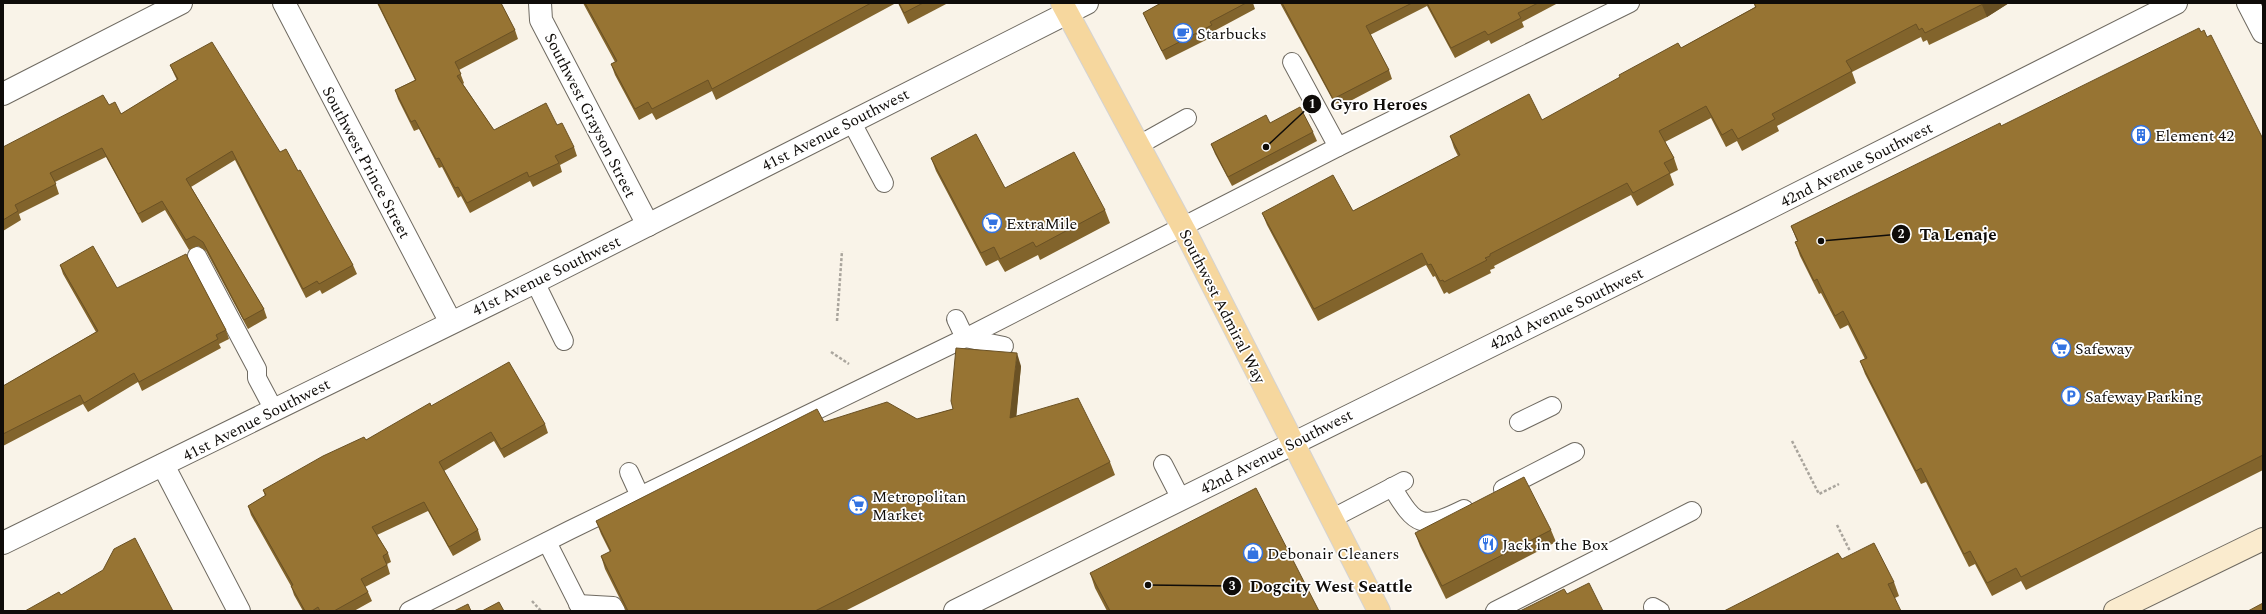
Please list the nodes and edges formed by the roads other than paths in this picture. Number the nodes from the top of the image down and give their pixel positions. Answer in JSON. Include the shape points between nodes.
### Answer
{"nodes":[{"id":1,"x":181,"y":3,"type":"edge"},
{"id":2,"x":284,"y":3,"type":"edge"},
{"id":3,"x":540,"y":3,"type":"edge"},
{"id":4,"x":1087,"y":3,"type":"edge"},
{"id":5,"x":1630,"y":3,"type":"edge"},
{"id":6,"x":2176,"y":3,"type":"edge"},
{"id":7,"x":2248,"y":3,"type":"edge"},
{"id":8,"x":1065,"y":8,"type":"edge"},
{"id":9,"x":2263,"y":32,"type":"edge"},
{"id":10,"x":1292,"y":62,"type":"dead end"},
{"id":11,"x":3,"y":94,"type":"edge"},
{"id":12,"x":1187,"y":118,"type":"dead end"},
{"id":13,"x":851,"y":121,"type":"junction"},
{"id":14,"x":1139,"y":144,"type":"junction"},
{"id":15,"x":1338,"y":147,"type":"junction"},
{"id":16,"x":884,"y":183,"type":"dead end"},
{"id":17,"x":648,"y":225,"type":"junction"},
{"id":18,"x":1183,"y":227,"type":"junction"},
{"id":19,"x":197,"y":256,"type":"dead end"},
{"id":20,"x":535,"y":282,"type":"junction"},
{"id":21,"x":956,"y":319,"type":"dead end"},
{"id":22,"x":450,"y":321,"type":"junction"},
{"id":23,"x":965,"y":338,"type":"junction"},
{"id":24,"x":564,"y":341,"type":"dead end"},
{"id":25,"x":1004,"y":346,"type":"dead end"},
{"id":26,"x":1552,"y":406,"type":"dead end"},
{"id":27,"x":274,"y":410,"type":"junction"},
{"id":28,"x":1519,"y":422,"type":"dead end"},
{"id":29,"x":1292,"y":443,"type":"junction"},
{"id":30,"x":1575,"y":452,"type":"dead end"},
{"id":31,"x":1164,"y":464,"type":"dead end"},
{"id":32,"x":163,"y":465,"type":"junction"},
{"id":33,"x":629,"y":472,"type":"dead end"},
{"id":34,"x":640,"y":496,"type":"junction"},
{"id":35,"x":1181,"y":499,"type":"junction"},
{"id":36,"x":1692,"y":511,"type":"dead end"},
{"id":37,"x":1331,"y":519,"type":"junction"},
{"id":38,"x":2263,"y":539,"type":"edge"},
{"id":39,"x":547,"y":542,"type":"junction"},
{"id":40,"x":3,"y":543,"type":"edge"},
{"id":41,"x":580,"y":607,"type":"edge"},
{"id":42,"x":239,"y":611,"type":"edge"},
{"id":43,"x":409,"y":611,"type":"edge"},
{"id":44,"x":616,"y":611,"type":"edge"},
{"id":45,"x":955,"y":611,"type":"edge"},
{"id":46,"x":1379,"y":611,"type":"edge"},
{"id":47,"x":1495,"y":611,"type":"edge"},
{"id":48,"x":2115,"y":611,"type":"edge"}],
"edges":[{"from":1,"to":11,"type":"street"},
{"from":2,"to":22,"type":"street","name":"Southwest Prince Street"},
{"from":3,"to":17,"type":"street","name":"Southwest Grayson Street","via":[[541,20]]},
{"from":4,"to":8,"type":"street","name":"41st Avenue Southwest"},
{"from":5,"to":15,"type":"lane"},
{"from":6,"to":29,"type":"street","name":"42nd Avenue Southwest"},
{"from":7,"to":9,"type":"street"},
{"from":8,"to":13,"type":"street","name":"41st Avenue Southwest"},
{"from":8,"to":14,"type":"main road","name":"Southwest Admiral Way"},
{"from":10,"to":15,"type":"lane"},
{"from":12,"to":14,"type":"lane"},
{"from":13,"to":16,"type":"lane"},
{"from":13,"to":17,"type":"street","name":"41st Avenue Southwest"},
{"from":14,"to":18,"type":"main road","name":"Southwest Admiral Way"},
{"from":15,"to":18,"type":"lane"},
{"from":17,"to":20,"type":"street","name":"41st Avenue Southwest"},
{"from":18,"to":23,"type":"lane"},
{"from":18,"to":29,"type":"main road","name":"Southwest Admiral Way"},
{"from":19,"to":27,"type":"lane","via":[[257,369],[257,378]]},
{"from":20,"to":22,"type":"street","name":"41st Avenue Southwest"},
{"from":20,"to":24,"type":"lane"},
{"from":21,"to":23,"type":"lane"},
{"from":22,"to":27,"type":"street","name":"41st Avenue Southwest"},
{"from":23,"to":25,"type":"lane"},
{"from":23,"to":34,"type":"lane"},
{"from":26,"to":28,"type":"lane"},
{"from":27,"to":32,"type":"street","name":"41st Avenue Southwest"},
{"from":29,"to":35,"type":"street","name":"42nd Avenue Southwest"},
{"from":29,"to":37,"type":"main road","name":"Southwest Admiral Way"},
{"from":30,"to":37,"type":"lane","via":[[1443,519],[1423,522],[1414,519],[1407,513],[1398,484]]},
{"from":31,"to":35,"type":"lane"},
{"from":32,"to":40,"type":"street","name":"41st Avenue Southwest"},
{"from":32,"to":42,"type":"street"},
{"from":33,"to":34,"type":"lane"},
{"from":34,"to":39,"type":"lane"},
{"from":35,"to":45,"type":"street","name":"42nd Avenue Southwest"},
{"from":36,"to":47,"type":"lane"},
{"from":37,"to":46,"type":"main road","name":"Southwest Admiral Way"},
{"from":38,"to":48,"type":"main road"},
{"from":39,"to":41,"type":"lane"},
{"from":39,"to":43,"type":"lane"},
{"from":41,"to":44,"type":"lane","via":[[613,606]]}]}
